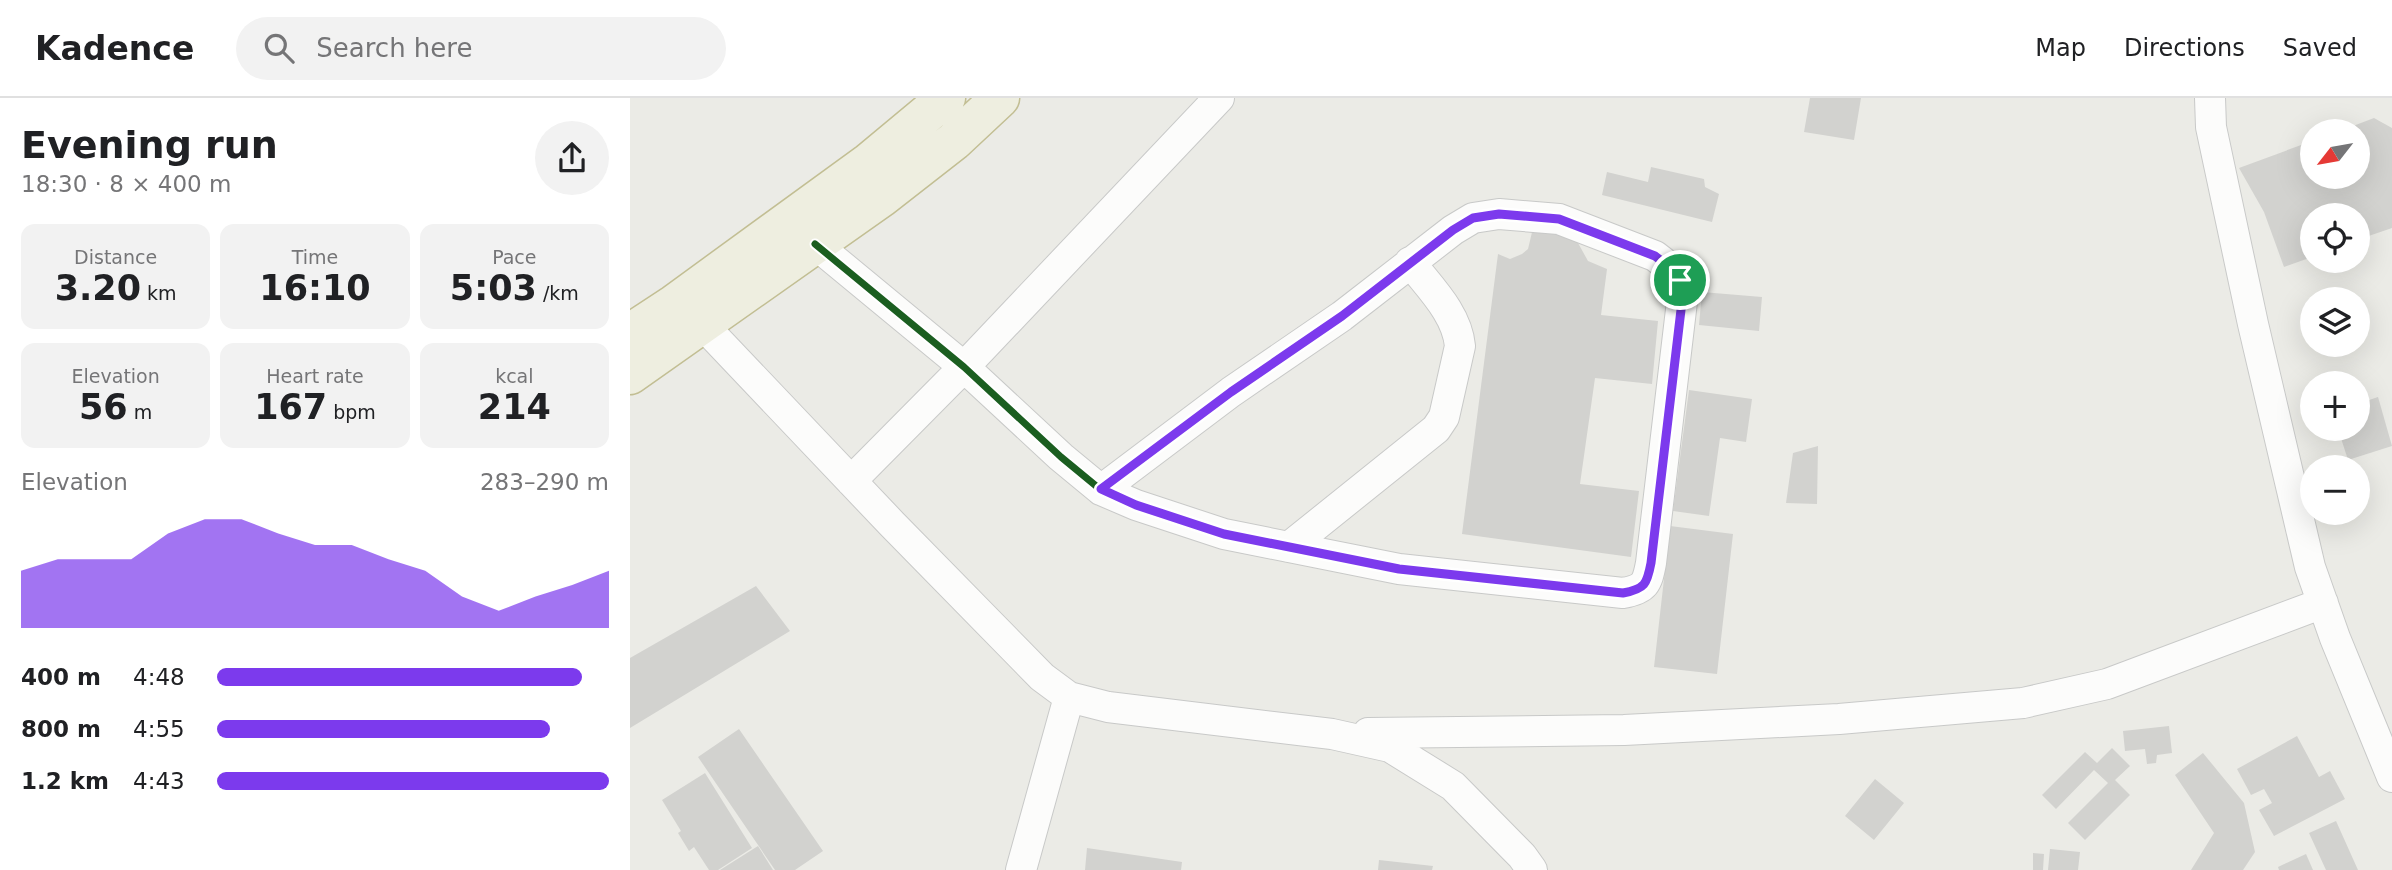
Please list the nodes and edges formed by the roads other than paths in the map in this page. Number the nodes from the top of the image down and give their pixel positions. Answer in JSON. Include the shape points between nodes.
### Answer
{"nodes":[{"id":1,"x":946,"y":98,"type":"edge"},
{"id":2,"x":1000,"y":98,"type":"edge"},
{"id":3,"x":1219,"y":98,"type":"edge"},
{"id":4,"x":2210,"y":98,"type":"edge"},
{"id":5,"x":815,"y":244,"type":"junction"},
{"id":6,"x":1410,"y":262,"type":"junction"},
{"id":7,"x":703,"y":325,"type":"junction"},
{"id":8,"x":630,"y":333,"type":"edge"},
{"id":9,"x":964,"y":367,"type":"junction"},
{"id":10,"x":630,"y":375,"type":"edge"},
{"id":11,"x":851,"y":481,"type":"junction"},
{"id":12,"x":1101,"y":489,"type":"junction"},
{"id":13,"x":1289,"y":547,"type":"junction"},
{"id":14,"x":2323,"y":603,"type":"junction"},
{"id":15,"x":1069,"y":697,"type":"junction"},
{"id":16,"x":1332,"y":734,"type":"junction"},
{"id":17,"x":2392,"y":777,"type":"edge"},
{"id":18,"x":1021,"y":870,"type":"edge"},
{"id":19,"x":1532,"y":870,"type":"edge"}],
"edges":[{"from":1,"to":8,"type":"highway","via":[[869,162]]},
{"from":2,"to":5,"type":"highway","via":[[954,141]]},
{"from":3,"to":9,"type":"street"},
{"from":4,"to":14,"type":"street","via":[[2211,127],[2253,324],[2310,567]]},
{"from":5,"to":7,"type":"highway"},
{"from":5,"to":9,"type":"street"},
{"from":6,"to":12,"type":"street"},
{"from":6,"to":13,"type":"street","via":[[1459,335],[1444,416],[1436,429]]},
{"from":6,"to":13,"type":"street","via":[[1473,218],[1499,214],[1559,219],[1655,256],[1673,270],[1683,293],[1647,582],[1623,593],[1399,569]]},
{"from":7,"to":10,"type":"highway"},
{"from":7,"to":11,"type":"street"},
{"from":9,"to":11,"type":"street"},
{"from":9,"to":12,"type":"street"},
{"from":11,"to":15,"type":"street","via":[[1042,677]]},
{"from":12,"to":13,"type":"street","via":[[1224,534]]},
{"from":14,"to":16,"type":"street","via":[[2107,684],[2023,703],[1839,719],[1624,730]]},
{"from":14,"to":17,"type":"street"},
{"from":15,"to":16,"type":"street","via":[[1108,707]]},
{"from":15,"to":18,"type":"street"},
{"from":16,"to":19,"type":"street","via":[[1390,747],[1453,786]]}]}
